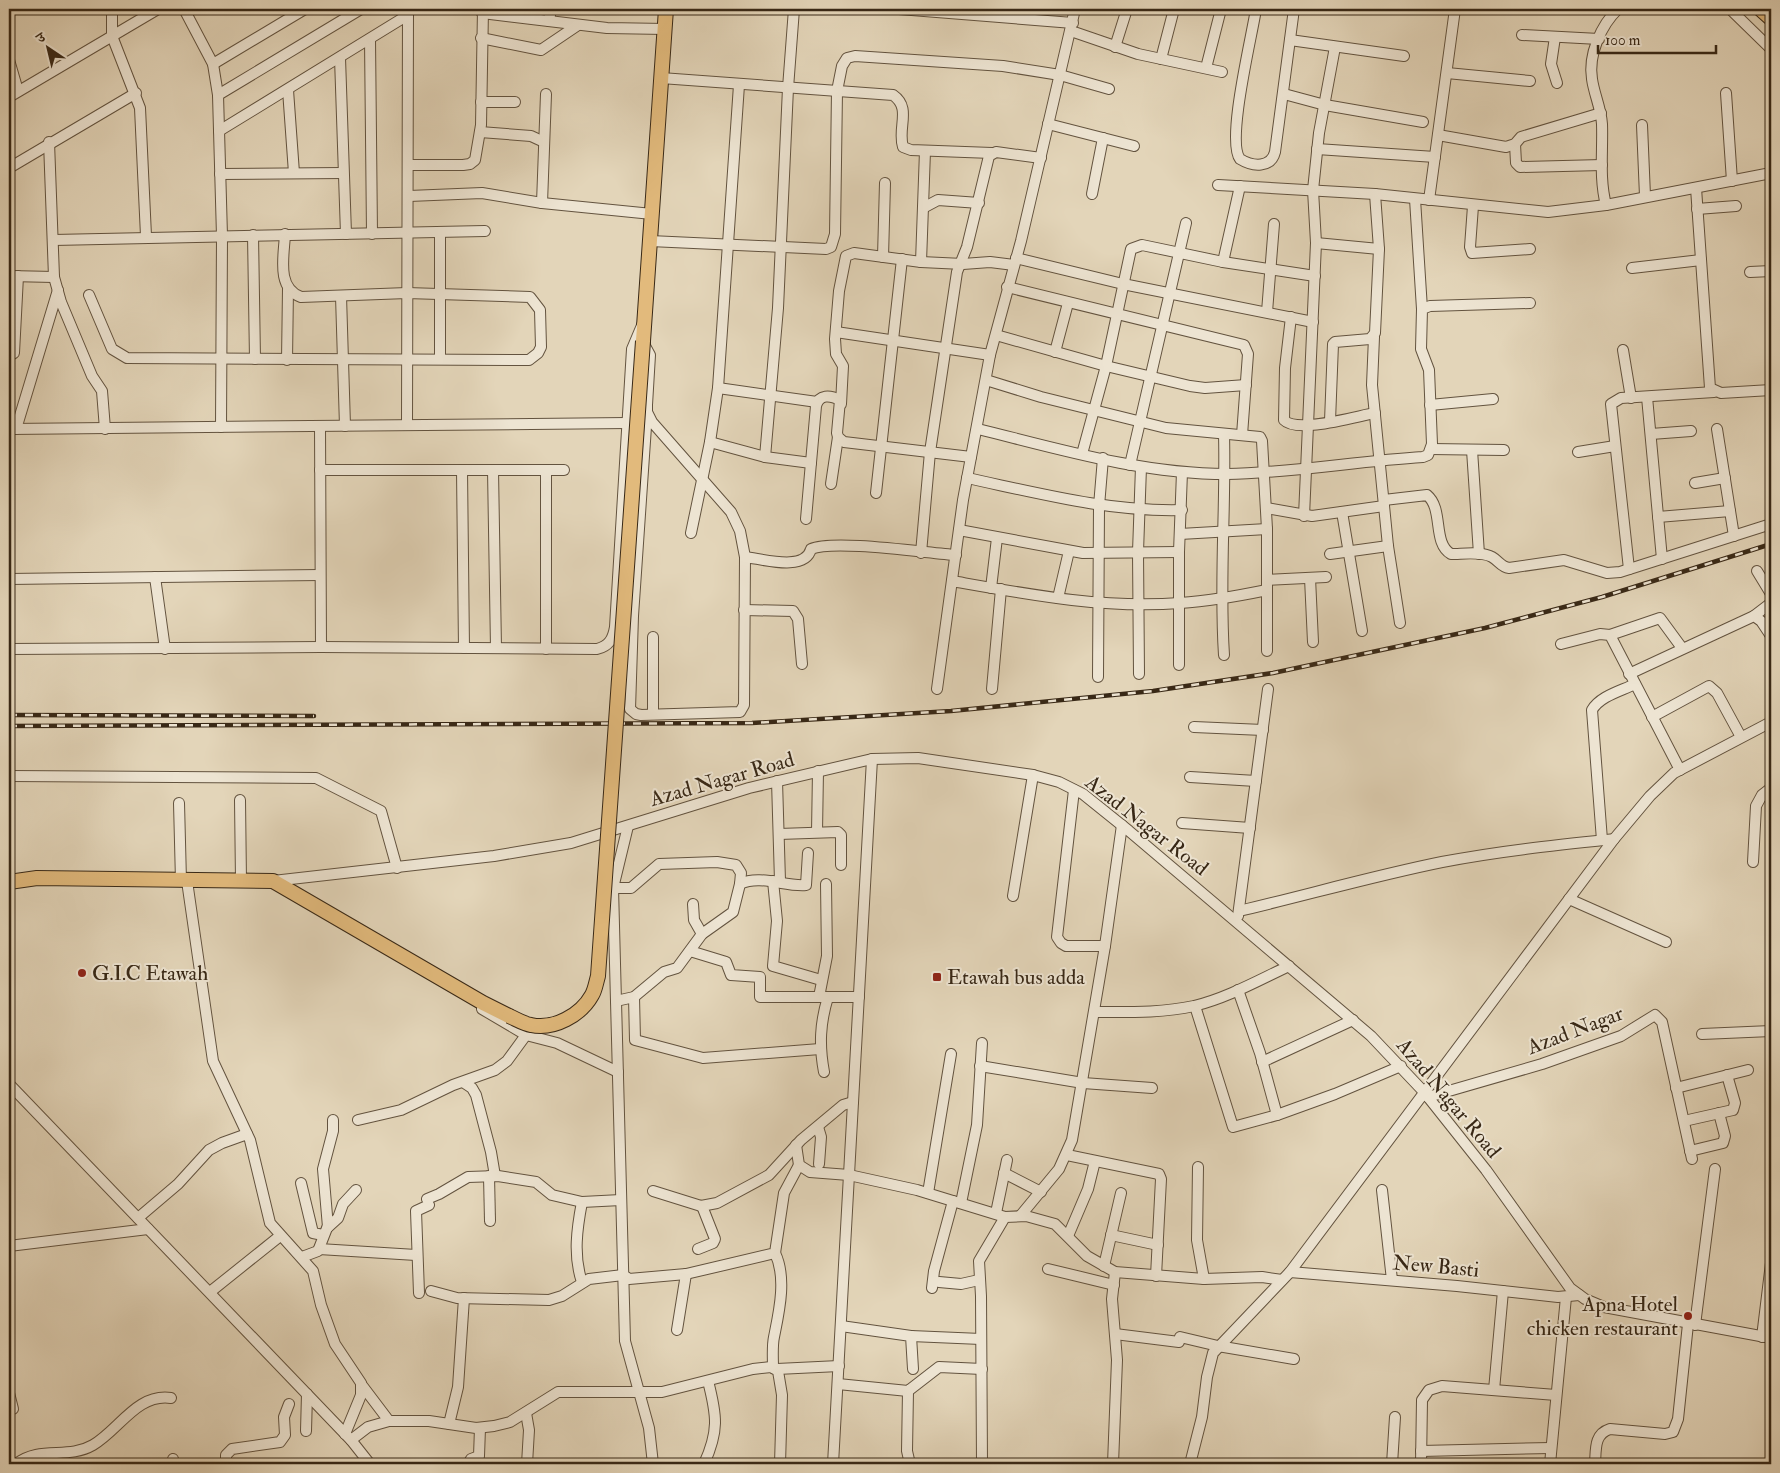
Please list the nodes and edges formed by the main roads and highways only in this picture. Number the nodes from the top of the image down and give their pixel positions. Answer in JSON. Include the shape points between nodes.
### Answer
{"nodes":[{"id":1,"x":666,"y":9,"type":"edge"},
{"id":2,"x":1761,"y":9,"type":"edge"},
{"id":3,"x":1771,"y":18,"type":"edge"},
{"id":4,"x":9,"y":882,"type":"edge"}],
"edges":[{"from":1,"to":4,"type":"main road","bridge":true,"via":[[598,976],[593,994],[584,1007],[568,1019],[550,1026],[531,1025],[454,986],[273,881],[38,878]]},
{"from":2,"to":3,"type":"highway"}]}
